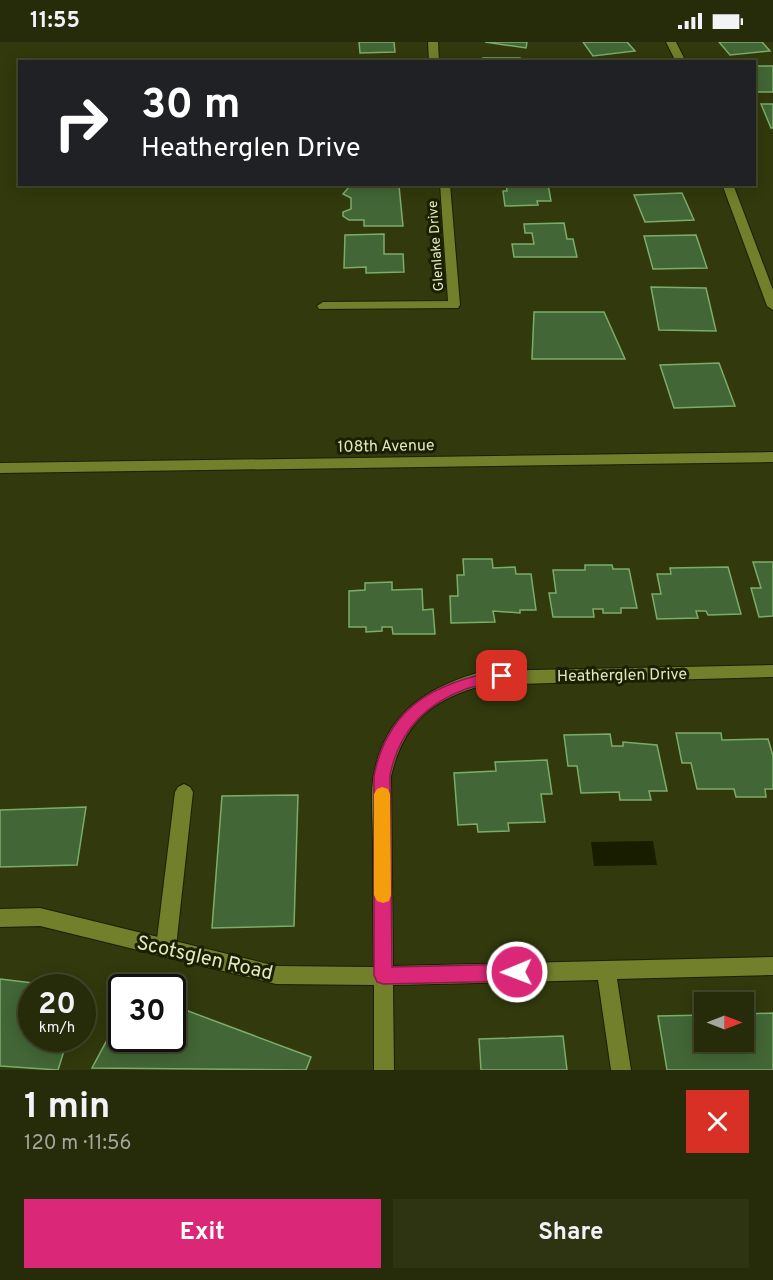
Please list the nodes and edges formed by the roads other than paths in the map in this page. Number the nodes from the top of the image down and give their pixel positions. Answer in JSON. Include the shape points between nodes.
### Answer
{"nodes":[{"id":1,"x":434,"y":42,"type":"edge"},
{"id":2,"x":671,"y":42,"type":"edge"},
{"id":3,"x":434,"y":60,"type":"edge"},
{"id":4,"x":680,"y":60,"type":"edge"},
{"id":5,"x":445,"y":186,"type":"edge"},
{"id":6,"x":728,"y":186,"type":"edge"},
{"id":7,"x":323,"y":306,"type":"dead end"},
{"id":8,"x":773,"y":306,"type":"edge"},
{"id":9,"x":773,"y":457,"type":"edge"},
{"id":10,"x":0,"y":468,"type":"edge"},
{"id":11,"x":773,"y":671,"type":"edge"},
{"id":12,"x":184,"y":792,"type":"dead end"},
{"id":13,"x":0,"y":918,"type":"edge"},
{"id":14,"x":166,"y":947,"type":"junction"},
{"id":15,"x":773,"y":966,"type":"edge"},
{"id":16,"x":606,"y":970,"type":"junction"},
{"id":17,"x":383,"y":975,"type":"junction"},
{"id":18,"x":384,"y":1070,"type":"edge"},
{"id":19,"x":621,"y":1070,"type":"edge"}],
"edges":[{"from":1,"to":3,"type":"street"},
{"from":2,"to":4,"type":"street"},
{"from":5,"to":7,"type":"street","name":"Glenlake Drive","via":[[454,304]]},
{"from":6,"to":8,"type":"street"},
{"from":9,"to":10,"type":"street","name":"108th Avenue"},
{"from":11,"to":17,"type":"street","name":"Heatherglen Drive","via":[[502,676],[465,683],[430,699],[403,722],[386,757],[382,776]]},
{"from":12,"to":14,"type":"street"},
{"from":13,"to":14,"type":"street","name":"Scotsglen Road","via":[[40,917]]},
{"from":14,"to":17,"type":"street","name":"Scotsglen Road","via":[[276,975]]},
{"from":15,"to":16,"type":"street","name":"Scotsglen Road"},
{"from":16,"to":17,"type":"street","name":"Scotsglen Road"},
{"from":16,"to":19,"type":"street"},
{"from":17,"to":18,"type":"street","name":"Heatherglen Drive"}]}
